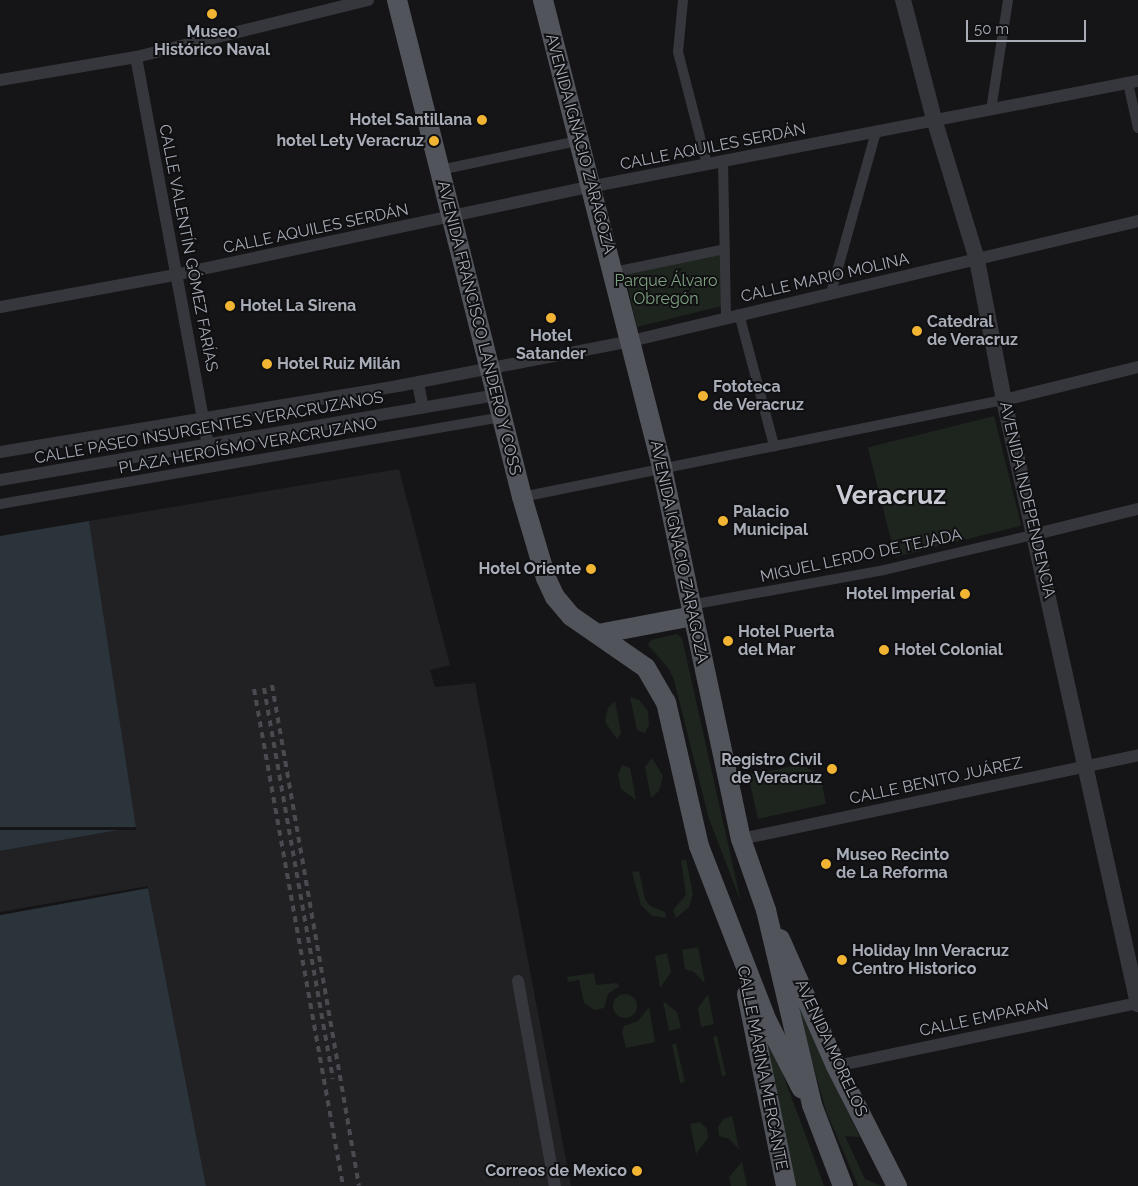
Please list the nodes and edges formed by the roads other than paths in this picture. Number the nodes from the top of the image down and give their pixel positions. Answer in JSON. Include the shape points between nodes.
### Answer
{"nodes":[{"id":1,"x":368,"y":0,"type":"edge"},
{"id":2,"x":398,"y":0,"type":"edge"},
{"id":3,"x":543,"y":0,"type":"edge"},
{"id":4,"x":683,"y":0,"type":"edge"},
{"id":5,"x":903,"y":0,"type":"edge"},
{"id":6,"x":1008,"y":0,"type":"edge"},
{"id":7,"x":136,"y":57,"type":"junction"},
{"id":8,"x":0,"y":80,"type":"edge"},
{"id":9,"x":1133,"y":82,"type":"edge"},
{"id":10,"x":991,"y":110,"type":"junction"},
{"id":11,"x":934,"y":119,"type":"junction"},
{"id":12,"x":1138,"y":128,"type":"edge"},
{"id":13,"x":876,"y":132,"type":"junction"},
{"id":14,"x":578,"y":141,"type":"junction"},
{"id":15,"x":724,"y":161,"type":"junction"},
{"id":16,"x":707,"y":164,"type":"junction"},
{"id":17,"x":440,"y":170,"type":"junction"},
{"id":18,"x":589,"y":187,"type":"junction"},
{"id":19,"x":452,"y":218,"type":"junction"},
{"id":20,"x":1138,"y":221,"type":"edge"},
{"id":21,"x":725,"y":249,"type":"junction"},
{"id":22,"x":977,"y":260,"type":"junction"},
{"id":23,"x":614,"y":272,"type":"junction"},
{"id":24,"x":174,"y":275,"type":"junction"},
{"id":25,"x":831,"y":293,"type":"junction"},
{"id":26,"x":0,"y":307,"type":"edge"},
{"id":27,"x":732,"y":315,"type":"junction"},
{"id":28,"x":630,"y":341,"type":"junction"},
{"id":29,"x":1138,"y":367,"type":"edge"},
{"id":30,"x":490,"y":369,"type":"junction"},
{"id":31,"x":418,"y":383,"type":"junction"},
{"id":32,"x":496,"y":395,"type":"junction"},
{"id":33,"x":1004,"y":400,"type":"junction"},
{"id":34,"x":423,"y":408,"type":"junction"},
{"id":35,"x":502,"y":418,"type":"junction"},
{"id":36,"x":204,"y":420,"type":"junction"},
{"id":37,"x":208,"y":445,"type":"junction"},
{"id":38,"x":774,"y":446,"type":"junction"},
{"id":39,"x":0,"y":452,"type":"edge"},
{"id":40,"x":662,"y":468,"type":"junction"},
{"id":41,"x":0,"y":480,"type":"edge"},
{"id":42,"x":522,"y":497,"type":"junction"},
{"id":43,"x":0,"y":504,"type":"edge"},
{"id":44,"x":1138,"y":509,"type":"edge"},
{"id":45,"x":1036,"y":534,"type":"junction"},
{"id":46,"x":692,"y":610,"type":"junction"},
{"id":47,"x":598,"y":634,"type":"junction"},
{"id":48,"x":1138,"y":755,"type":"edge"},
{"id":49,"x":1086,"y":766,"type":"junction"},
{"id":50,"x":741,"y":839,"type":"junction"},
{"id":51,"x":766,"y":910,"type":"junction"},
{"id":52,"x":738,"y":950,"type":"junction"},
{"id":53,"x":518,"y":981,"type":"dead end"},
{"id":54,"x":1138,"y":1003,"type":"edge"},
{"id":55,"x":836,"y":1066,"type":"junction"},
{"id":56,"x":812,"y":1105,"type":"junction"},
{"id":57,"x":555,"y":1186,"type":"edge"},
{"id":58,"x":786,"y":1186,"type":"edge"},
{"id":59,"x":843,"y":1186,"type":"edge"},
{"id":60,"x":897,"y":1186,"type":"edge"}],
"edges":[{"from":1,"to":7,"type":"street"},
{"from":2,"to":17,"type":"main road","name":"AVENIDA FRANCISCO LANDERO Y COSS"},
{"from":3,"to":14,"type":"main road","name":"AVENIDA IGNACIO ZARAGOZA"},
{"from":4,"to":16,"type":"street","via":[[678,52]]},
{"from":5,"to":11,"type":"street","name":"AVENIDA INDEPENDENCIA"},
{"from":6,"to":10,"type":"street"},
{"from":7,"to":8,"type":"street"},
{"from":7,"to":24,"type":"street","name":"CALLE VALENTÍN GÓMEZ FARÍAS"},
{"from":9,"to":10,"type":"street","name":"CALLE AQUILES SERDÁN"},
{"from":9,"to":12,"type":"street"},
{"from":10,"to":11,"type":"street","name":"CALLE AQUILES SERDÁN"},
{"from":11,"to":13,"type":"street","name":"CALLE AQUILES SERDÁN"},
{"from":11,"to":22,"type":"street","name":"AVENIDA INDEPENDENCIA"},
{"from":13,"to":15,"type":"street","name":"CALLE AQUILES SERDÁN"},
{"from":13,"to":25,"type":"street"},
{"from":14,"to":17,"type":"street"},
{"from":14,"to":18,"type":"main road","name":"AVENIDA IGNACIO ZARAGOZA"},
{"from":15,"to":16,"type":"street","name":"CALLE AQUILES SERDÁN"},
{"from":15,"to":21,"type":"street"},
{"from":16,"to":18,"type":"street","name":"CALLE AQUILES SERDÁN"},
{"from":17,"to":19,"type":"main road","name":"AVENIDA FRANCISCO LANDERO Y COSS"},
{"from":18,"to":19,"type":"street","name":"CALLE AQUILES SERDÁN"},
{"from":18,"to":23,"type":"main road","name":"AVENIDA IGNACIO ZARAGOZA"},
{"from":19,"to":24,"type":"street","name":"CALLE AQUILES SERDÁN"},
{"from":19,"to":30,"type":"main road","name":"AVENIDA FRANCISCO LANDERO Y COSS"},
{"from":20,"to":22,"type":"street","name":"CALLE MARIO MOLINA"},
{"from":21,"to":23,"type":"street"},
{"from":21,"to":27,"type":"street"},
{"from":22,"to":25,"type":"street","name":"CALLE MARIO MOLINA"},
{"from":22,"to":33,"type":"street","name":"AVENIDA INDEPENDENCIA"},
{"from":23,"to":28,"type":"main road","name":"AVENIDA IGNACIO ZARAGOZA"},
{"from":24,"to":26,"type":"street","name":"CALLE AQUILES SERDÁN"},
{"from":24,"to":36,"type":"street","name":"CALLE VALENTÍN GÓMEZ FARÍAS"},
{"from":25,"to":27,"type":"street","name":"CALLE MARIO MOLINA"},
{"from":27,"to":28,"type":"street","name":"CALLE MARIO MOLINA"},
{"from":27,"to":38,"type":"street"},
{"from":28,"to":30,"type":"street","name":"CALLE MARIO MOLINA"},
{"from":28,"to":40,"type":"main road","name":"AVENIDA IGNACIO ZARAGOZA"},
{"from":29,"to":33,"type":"street"},
{"from":30,"to":31,"type":"street","name":"CALLE PASEO INSURGENTES VERACRUZANOS"},
{"from":30,"to":32,"type":"main road","name":"AVENIDA FRANCISCO LANDERO Y COSS"},
{"from":31,"to":34,"type":"street"},
{"from":31,"to":36,"type":"street","name":"CALLE PASEO INSURGENTES VERACRUZANOS"},
{"from":32,"to":34,"type":"street","name":"CALLE PASEO INSURGENTES VERACRUZANOS"},
{"from":32,"to":35,"type":"main road","name":"AVENIDA FRANCISCO LANDERO Y COSS"},
{"from":33,"to":38,"type":"street"},
{"from":33,"to":45,"type":"street","name":"AVENIDA INDEPENDENCIA"},
{"from":34,"to":37,"type":"street","name":"CALLE PASEO INSURGENTES VERACRUZANOS"},
{"from":35,"to":42,"type":"main road","name":"AVENIDA FRANCISCO LANDERO Y COSS"},
{"from":35,"to":43,"type":"street","name":"PLAZA HEROÍSMO VERACRUZANO"},
{"from":36,"to":37,"type":"street","name":"CALLE VALENTÍN GÓMEZ FARÍAS"},
{"from":36,"to":39,"type":"street","name":"CALLE PASEO INSURGENTES VERACRUZANOS"},
{"from":37,"to":41,"type":"street","name":"CALLE PASEO INSURGENTES VERACRUZANOS"},
{"from":38,"to":40,"type":"street"},
{"from":40,"to":42,"type":"street"},
{"from":40,"to":46,"type":"main road","name":"AVENIDA IGNACIO ZARAGOZA"},
{"from":42,"to":47,"type":"main road","name":"AVENIDA FRANCISCO LANDERO Y COSS","via":[[555,597],[571,616]]},
{"from":44,"to":45,"type":"street"},
{"from":45,"to":46,"type":"street","name":"MIGUEL LERDO DE TEJADA"},
{"from":45,"to":49,"type":"street","name":"AVENIDA INDEPENDENCIA"},
{"from":46,"to":47,"type":"main road"},
{"from":46,"to":50,"type":"main road","name":"AVENIDA IGNACIO ZARAGOZA"},
{"from":47,"to":52,"type":"main road","name":"CALLE MARINA MERCANTE","via":[[646,668],[666,702],[699,846]]},
{"from":48,"to":49,"type":"street","name":"CALLE BENITO JUÁREZ"},
{"from":49,"to":50,"type":"street","name":"CALLE BENITO JUÁREZ"},
{"from":49,"to":54,"type":"street","name":"AVENIDA INDEPENDENCIA"},
{"from":50,"to":51,"type":"main road","name":"AVENIDA IGNACIO ZARAGOZA"},
{"from":51,"to":55,"type":"main road","name":"AVENIDA MORELOS"},
{"from":51,"to":56,"type":"main road","name":"AVENIDA IGNACIO ZARAGOZA"},
{"from":52,"to":56,"type":"main road","name":"CALLE MARINA MERCANTE","via":[[785,1060]]},
{"from":52,"to":58,"type":"main road","name":"CALLE MARINA MERCANTE"},
{"from":53,"to":57,"type":"street"},
{"from":54,"to":55,"type":"street","name":"CALLE EMPARAN"},
{"from":55,"to":60,"type":"main road","name":"AVENIDA MORELOS"},
{"from":56,"to":59,"type":"main road"}]}
